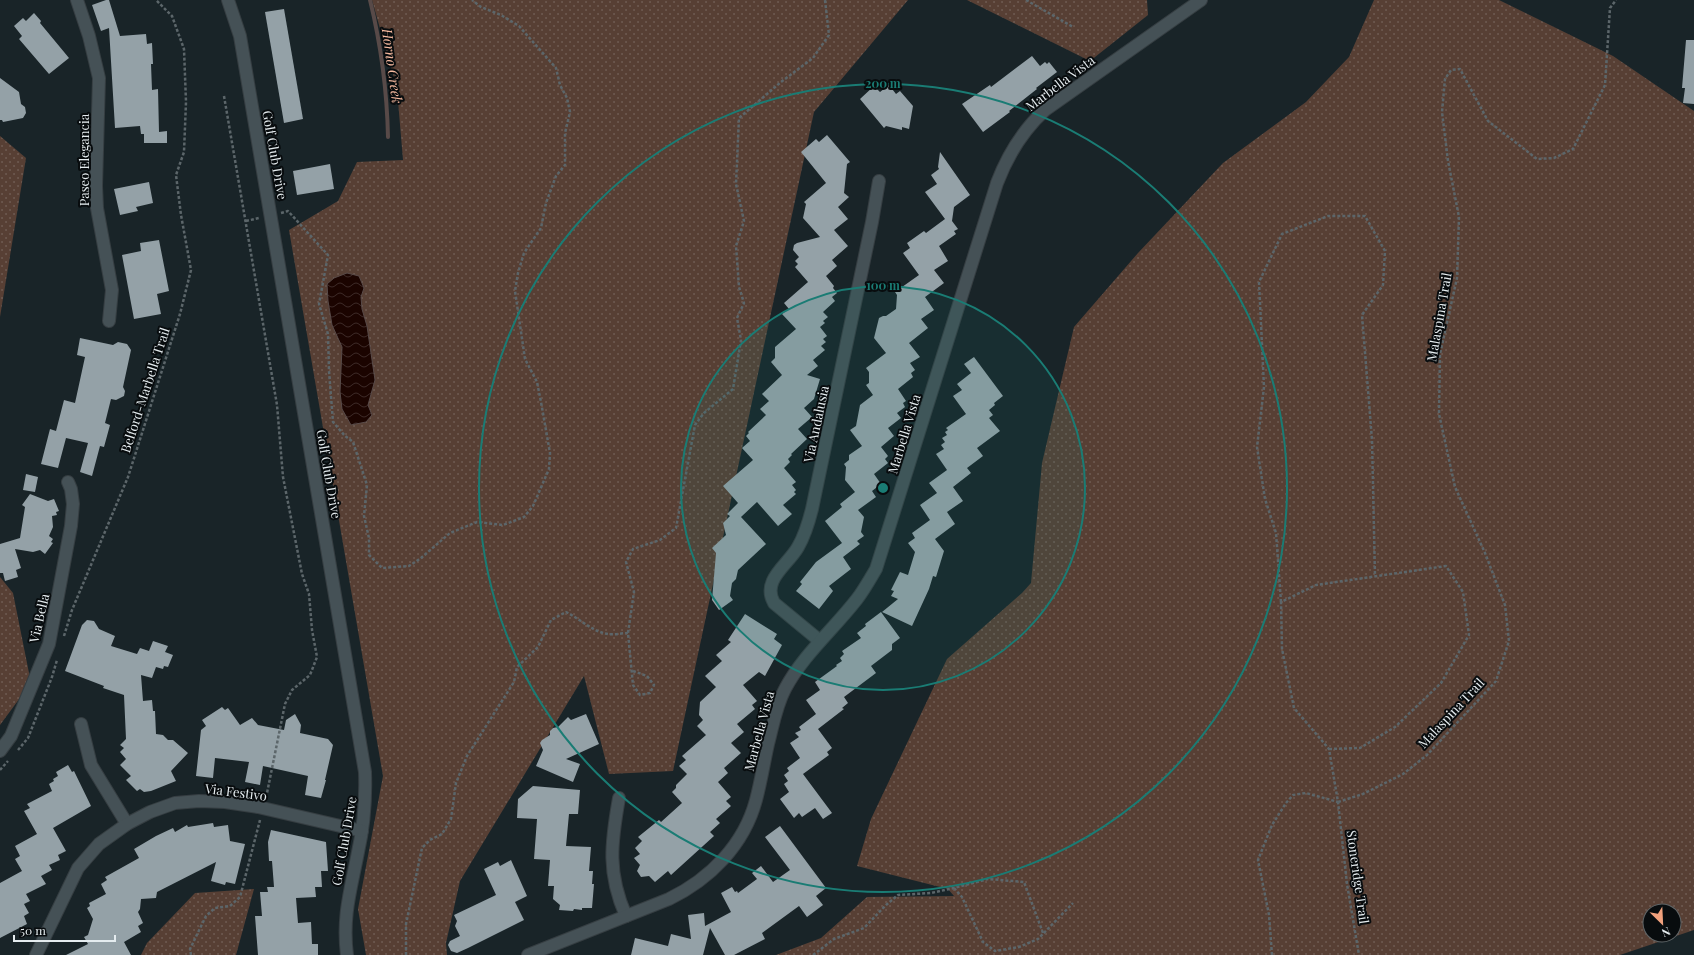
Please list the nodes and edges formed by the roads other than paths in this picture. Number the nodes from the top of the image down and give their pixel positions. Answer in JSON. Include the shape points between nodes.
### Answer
{"nodes":[{"id":1,"x":77,"y":0,"type":"edge"},
{"id":2,"x":228,"y":0,"type":"edge"},
{"id":3,"x":1201,"y":0,"type":"edge"},
{"id":4,"x":878,"y":181,"type":"dead end"},
{"id":5,"x":109,"y":321,"type":"dead end"},
{"id":6,"x":68,"y":482,"type":"dead end"},
{"id":7,"x":820,"y":641,"type":"junction"},
{"id":8,"x":81,"y":724,"type":"dead end"},
{"id":9,"x":0,"y":751,"type":"edge"},
{"id":10,"x":619,"y":798,"type":"dead end"},
{"id":11,"x":127,"y":824,"type":"junction"},
{"id":12,"x":362,"y":831,"type":"junction"},
{"id":13,"x":626,"y":916,"type":"junction"},
{"id":14,"x":36,"y":955,"type":"edge"},
{"id":15,"x":347,"y":955,"type":"edge"},
{"id":16,"x":528,"y":955,"type":"edge"}],
"edges":[{"from":1,"to":5,"type":"street","name":"Paseo Elegancia","via":[[99,78],[96,186],[97,208],[112,290]]},
{"from":2,"to":12,"type":"street","name":"Golf Club Drive","via":[[240,36],[365,772]]},
{"from":3,"to":7,"type":"street","name":"Marbella Vista","via":[[1045,110],[1016,143],[997,183],[876,569],[856,600]]},
{"from":4,"to":7,"type":"street","name":"Via Andalusia","via":[[872,222],[812,509],[798,548],[772,580],[770,588],[770,596],[774,603]]},
{"from":6,"to":9,"type":"street","name":"Via Bella","via":[[73,504],[71,526],[49,644],[11,736]]},
{"from":7,"to":13,"type":"street","name":"Marbella Vista","via":[[795,671],[782,696],[756,800],[736,842],[715,868],[695,885],[669,899]]},
{"from":8,"to":11,"type":"street","via":[[91,765]]},
{"from":10,"to":13,"type":"street","via":[[611,857],[620,902]]},
{"from":11,"to":12,"type":"street","name":"Via Festivo","via":[[175,803],[193,801],[225,802],[264,808]]},
{"from":11,"to":14,"type":"street","name":"Via Festivo","via":[[99,844],[78,868]]},
{"from":12,"to":15,"type":"street","name":"Golf Club Drive","via":[[346,905]]},
{"from":13,"to":16,"type":"street","name":"Marbella Vista"}]}
